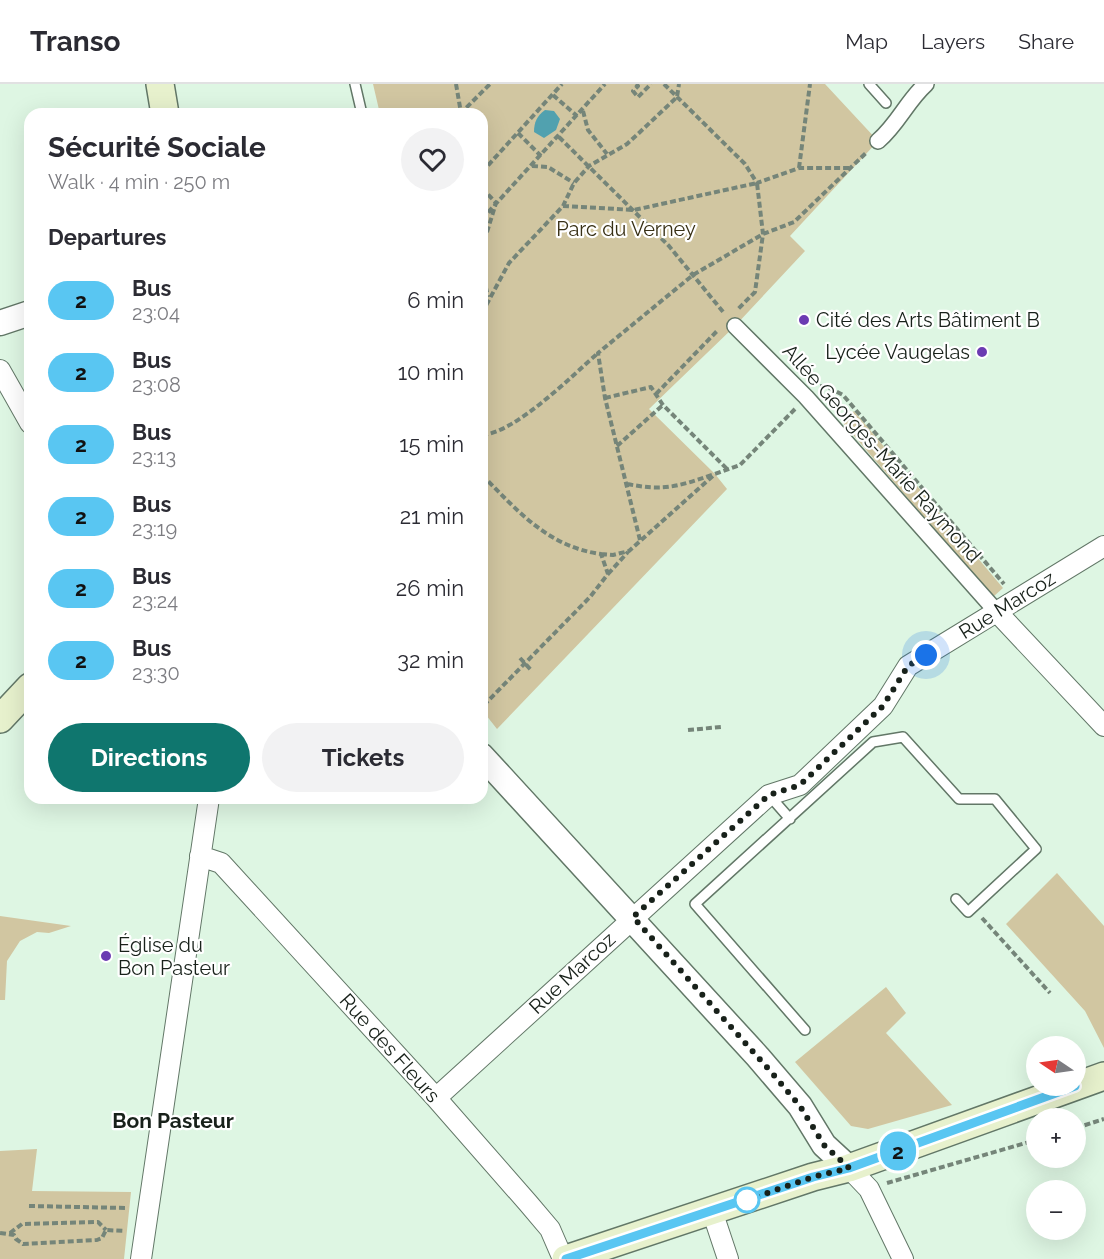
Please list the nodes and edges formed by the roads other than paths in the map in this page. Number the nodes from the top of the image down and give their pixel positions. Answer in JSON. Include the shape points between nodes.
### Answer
{"nodes":[{"id":1,"x":160,"y":84,"type":"edge"},
{"id":2,"x":355,"y":84,"type":"edge"},
{"id":3,"x":869,"y":84,"type":"edge"},
{"id":4,"x":926,"y":84,"type":"edge"},
{"id":5,"x":886,"y":103,"type":"dead end"},
{"id":6,"x":164,"y":108,"type":"edge"},
{"id":7,"x":359,"y":108,"type":"edge"},
{"id":8,"x":878,"y":141,"type":"road end"},
{"id":9,"x":24,"y":315,"type":"edge"},
{"id":10,"x":0,"y":322,"type":"edge"},
{"id":11,"x":732,"y":322,"type":"road end"},
{"id":12,"x":0,"y":370,"type":"edge"},
{"id":13,"x":24,"y":412,"type":"edge"},
{"id":14,"x":1104,"y":546,"type":"edge"},
{"id":15,"x":996,"y":611,"type":"junction"},
{"id":16,"x":24,"y":693,"type":"edge"},
{"id":17,"x":0,"y":719,"type":"edge"},
{"id":18,"x":1104,"y":726,"type":"edge"},
{"id":19,"x":488,"y":762,"type":"edge"},
{"id":20,"x":769,"y":795,"type":"junction"},
{"id":21,"x":208,"y":804,"type":"edge"},
{"id":22,"x":790,"y":819,"type":"junction"},
{"id":23,"x":200,"y":856,"type":"junction"},
{"id":24,"x":956,"y":899,"type":"dead end"},
{"id":25,"x":633,"y":917,"type":"junction"},
{"id":26,"x":805,"y":1030,"type":"dead end"},
{"id":27,"x":1104,"y":1076,"type":"edge"},
{"id":28,"x":436,"y":1098,"type":"junction"},
{"id":29,"x":849,"y":1168,"type":"junction"},
{"id":30,"x":712,"y":1211,"type":"junction"},
{"id":31,"x":141,"y":1259,"type":"edge"},
{"id":32,"x":564,"y":1259,"type":"edge"},
{"id":33,"x":728,"y":1259,"type":"edge"},
{"id":34,"x":903,"y":1259,"type":"edge"}],
"edges":[{"from":1,"to":6,"type":"main road"},
{"from":2,"to":7,"type":"lane"},
{"from":3,"to":5,"type":"lane"},
{"from":4,"to":8,"type":"street","via":[[913,96],[893,128]]},
{"from":9,"to":10,"type":"street"},
{"from":11,"to":15,"type":"street","name":"Allée Georges-Marie Raymond","via":[[806,397]]},
{"from":12,"to":13,"type":"street"},
{"from":14,"to":15,"type":"street","name":"Rue Marcoz"},
{"from":15,"to":18,"type":"street"},
{"from":15,"to":20,"type":"street","name":"Rue Marcoz","via":[[908,666],[883,706],[800,785]]},
{"from":16,"to":17,"type":"main road"},
{"from":19,"to":25,"type":"street"},
{"from":20,"to":22,"type":"lane"},
{"from":20,"to":25,"type":"street","name":"Rue Marcoz"},
{"from":21,"to":23,"type":"street"},
{"from":22,"to":24,"type":"lane","via":[[873,742],[903,737],[959,799],[995,799],[1036,849],[968,912]]},
{"from":22,"to":26,"type":"lane","via":[[695,904]]},
{"from":23,"to":28,"type":"street","name":"Rue des Fleurs","via":[[221,863]]},
{"from":23,"to":31,"type":"street"},
{"from":25,"to":28,"type":"street","name":"Rue Marcoz"},
{"from":25,"to":29,"type":"street","via":[[800,1106],[824,1145]]},
{"from":27,"to":29,"type":"main road"},
{"from":28,"to":32,"type":"street","name":"Rue des Fleurs","via":[[550,1229]]},
{"from":29,"to":30,"type":"main road"},
{"from":29,"to":34,"type":"street","via":[[869,1189]]},
{"from":30,"to":32,"type":"main road"},
{"from":30,"to":33,"type":"street"}]}
